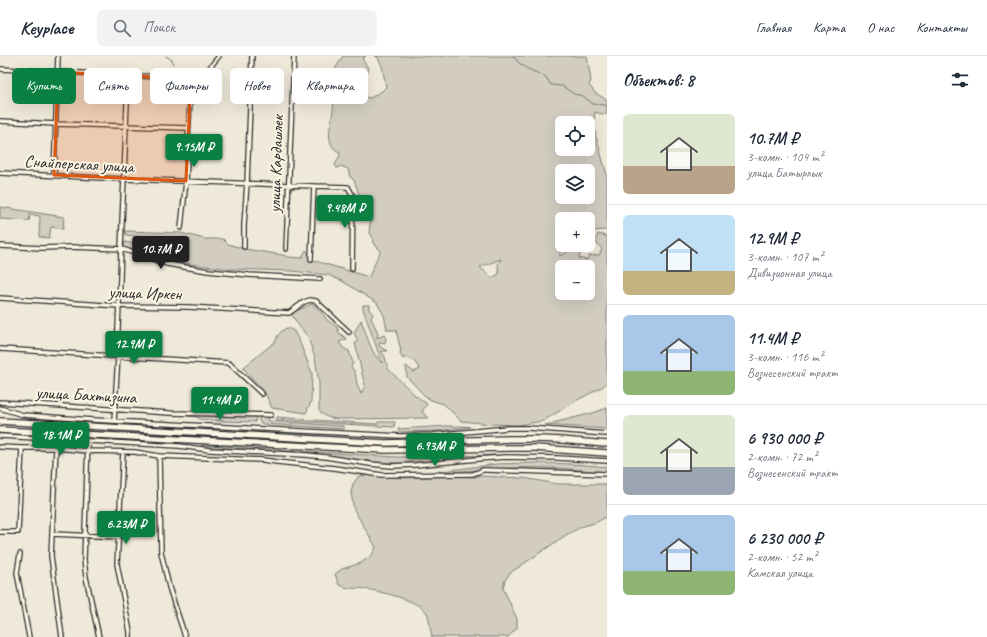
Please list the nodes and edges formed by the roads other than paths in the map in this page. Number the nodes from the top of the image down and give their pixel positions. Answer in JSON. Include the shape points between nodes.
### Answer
{"nodes":[{"id":1,"x":58,"y":56,"type":"edge"},
{"id":2,"x":219,"y":56,"type":"edge"},
{"id":3,"x":252,"y":56,"type":"edge"},
{"id":4,"x":294,"y":56,"type":"edge"},
{"id":5,"x":58,"y":68,"type":"edge"},
{"id":6,"x":209,"y":68,"type":"edge"},
{"id":7,"x":0,"y":70,"type":"edge"},
{"id":8,"x":12,"y":70,"type":"edge"},
{"id":9,"x":57,"y":104,"type":"edge"},
{"id":10,"x":127,"y":104,"type":"edge"},
{"id":11,"x":189,"y":104,"type":"edge"},
{"id":12,"x":0,"y":121,"type":"edge"},
{"id":13,"x":56,"y":124,"type":"junction"},
{"id":14,"x":127,"y":126,"type":"junction"},
{"id":15,"x":188,"y":128,"type":"junction"},
{"id":16,"x":0,"y":173,"type":"edge"},
{"id":17,"x":54,"y":175,"type":"junction"},
{"id":18,"x":124,"y":179,"type":"junction"},
{"id":19,"x":186,"y":181,"type":"junction"},
{"id":20,"x":247,"y":184,"type":"junction"},
{"id":21,"x":288,"y":185,"type":"junction"},
{"id":22,"x":314,"y":186,"type":"junction"},
{"id":23,"x":181,"y":228,"type":"dead end"},
{"id":24,"x":0,"y":246,"type":"edge"},
{"id":25,"x":244,"y":248,"type":"dead end"},
{"id":26,"x":122,"y":249,"type":"junction"},
{"id":27,"x":286,"y":249,"type":"dead end"},
{"id":28,"x":311,"y":259,"type":"dead end"},
{"id":29,"x":352,"y":269,"type":"dead end"},
{"id":30,"x":320,"y":279,"type":"dead end"},
{"id":31,"x":0,"y":298,"type":"edge"},
{"id":32,"x":119,"y":306,"type":"junction"},
{"id":33,"x":349,"y":332,"type":"dead end"},
{"id":34,"x":0,"y":349,"type":"edge"},
{"id":35,"x":118,"y":356,"type":"junction"},
{"id":36,"x":262,"y":394,"type":"dead end"},
{"id":37,"x":0,"y":402,"type":"edge"},
{"id":38,"x":0,"y":408,"type":"edge"},
{"id":39,"x":114,"y":409,"type":"junction"},
{"id":40,"x":271,"y":415,"type":"dead end"},
{"id":41,"x":0,"y":421,"type":"edge"},
{"id":42,"x":114,"y":421,"type":"junction"},
{"id":43,"x":0,"y":430,"type":"edge"},
{"id":44,"x":607,"y":434,"type":"edge"},
{"id":45,"x":0,"y":436,"type":"edge"},
{"id":46,"x":88,"y":441,"type":"junction"},
{"id":47,"x":607,"y":444,"type":"edge"},
{"id":48,"x":0,"y":447,"type":"edge"},
{"id":49,"x":22,"y":448,"type":"junction"},
{"id":50,"x":56,"y":448,"type":"junction"},
{"id":51,"x":88,"y":451,"type":"junction"},
{"id":52,"x":123,"y":452,"type":"junction"},
{"id":53,"x":607,"y":453,"type":"edge"},
{"id":54,"x":159,"y":456,"type":"junction"},
{"id":55,"x":607,"y":461,"type":"edge"},
{"id":56,"x":607,"y":474,"type":"edge"},
{"id":57,"x":0,"y":532,"type":"edge"},
{"id":58,"x":52,"y":534,"type":"junction"},
{"id":59,"x":85,"y":536,"type":"junction"},
{"id":60,"x":119,"y":537,"type":"junction"},
{"id":61,"x":20,"y":554,"type":"dead end"},
{"id":62,"x":130,"y":636,"type":"edge"},
{"id":63,"x":29,"y":637,"type":"edge"},
{"id":64,"x":62,"y":637,"type":"edge"},
{"id":65,"x":99,"y":637,"type":"edge"},
{"id":66,"x":125,"y":637,"type":"edge"},
{"id":67,"x":185,"y":637,"type":"edge"}],
"edges":[{"from":1,"to":5,"type":"street"},
{"from":2,"to":6,"type":"street"},
{"from":3,"to":20,"type":"street"},
{"from":4,"to":21,"type":"street","name":"улица Кардашлек"},
{"from":7,"to":8,"type":"street"},
{"from":9,"to":13,"type":"street"},
{"from":10,"to":14,"type":"street"},
{"from":11,"to":15,"type":"street"},
{"from":12,"to":13,"type":"street"},
{"from":13,"to":14,"type":"street"},
{"from":13,"to":17,"type":"street"},
{"from":14,"to":15,"type":"street"},
{"from":14,"to":18,"type":"street"},
{"from":15,"to":19,"type":"street"},
{"from":16,"to":17,"type":"street","name":"Снайперская улица"},
{"from":17,"to":18,"type":"street","name":"Снайперская улица"},
{"from":18,"to":19,"type":"street","name":"Снайперская улица"},
{"from":18,"to":26,"type":"street"},
{"from":19,"to":20,"type":"street","name":"Снайперская улица"},
{"from":19,"to":23,"type":"street"},
{"from":20,"to":21,"type":"street","name":"Снайперская улица"},
{"from":20,"to":25,"type":"street"},
{"from":21,"to":22,"type":"street","name":"Снайперская улица"},
{"from":21,"to":27,"type":"street","name":"улица Кардашлек"},
{"from":22,"to":28,"type":"street"},
{"from":22,"to":29,"type":"street","name":"Снайперская улица","via":[[348,187],[353,196]]},
{"from":24,"to":26,"type":"street"},
{"from":26,"to":30,"type":"street","via":[[167,264],[208,271]]},
{"from":26,"to":32,"type":"street"},
{"from":31,"to":32,"type":"street","name":"улица Иркен"},
{"from":32,"to":33,"type":"street","name":"улица Иркен","via":[[289,313],[310,300],[316,301]]},
{"from":32,"to":35,"type":"street"},
{"from":34,"to":35,"type":"street"},
{"from":35,"to":36,"type":"street","via":[[229,363]]},
{"from":35,"to":39,"type":"street"},
{"from":37,"to":39,"type":"street","name":"улица Бахтизина"},
{"from":38,"to":42,"type":"street","via":[[23,415]]},
{"from":39,"to":40,"type":"street","name":"улица Бахтизина"},
{"from":39,"to":42,"type":"street"},
{"from":41,"to":47,"type":"main road","via":[[385,443],[536,439]]},
{"from":42,"to":44,"type":"street","via":[[400,436],[508,428]]},
{"from":43,"to":53,"type":"main road","via":[[384,450],[535,448]]},
{"from":45,"to":46,"type":"street"},
{"from":46,"to":51,"type":"street"},
{"from":46,"to":55,"type":"street","via":[[306,455],[392,466],[506,457]]},
{"from":48,"to":49,"type":"street"},
{"from":49,"to":50,"type":"street"},
{"from":49,"to":57,"type":"street","via":[[18,532]]},
{"from":50,"to":51,"type":"street"},
{"from":50,"to":58,"type":"street"},
{"from":51,"to":52,"type":"street"},
{"from":51,"to":59,"type":"street"},
{"from":52,"to":54,"type":"street"},
{"from":52,"to":60,"type":"street"},
{"from":54,"to":56,"type":"street","via":[[263,460],[385,475],[473,474],[483,470]]},
{"from":54,"to":67,"type":"street","via":[[161,552],[174,606]]},
{"from":58,"to":59,"type":"street"},
{"from":58,"to":64,"type":"street","via":[[51,556]]},
{"from":59,"to":60,"type":"street"},
{"from":59,"to":65,"type":"street","via":[[86,577]]},
{"from":60,"to":62,"type":"street","via":[[117,564]]},
{"from":61,"to":63,"type":"street","via":[[17,573]]},
{"from":62,"to":66,"type":"street"}]}
